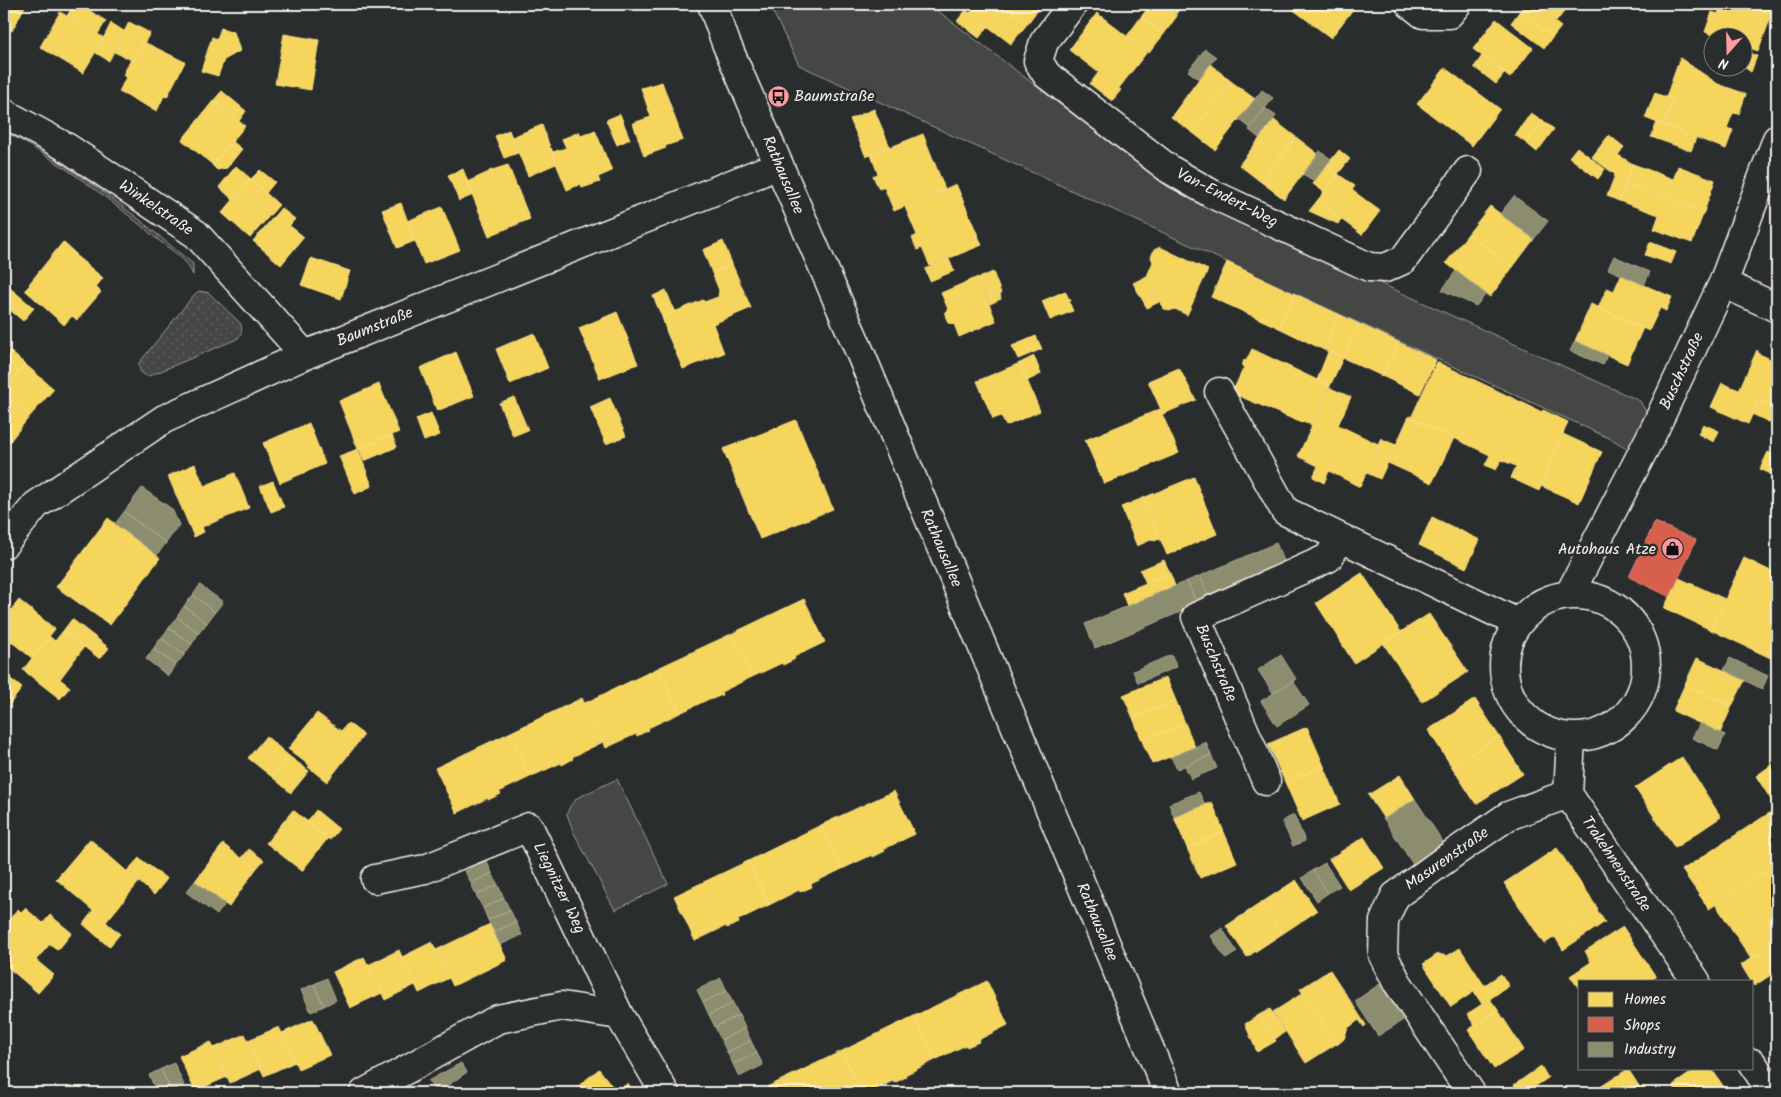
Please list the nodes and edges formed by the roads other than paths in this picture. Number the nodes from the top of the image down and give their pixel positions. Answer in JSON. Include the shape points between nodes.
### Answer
{"nodes":[{"id":1,"x":712,"y":4,"type":"edge"},
{"id":2,"x":1073,"y":4,"type":"edge"},
{"id":3,"x":1410,"y":4,"type":"edge"},
{"id":4,"x":1457,"y":4,"type":"edge"},
{"id":5,"x":4,"y":113,"type":"edge"},
{"id":6,"x":1777,"y":139,"type":"edge"},
{"id":7,"x":779,"y":166,"type":"junction"},
{"id":8,"x":1468,"y":171,"type":"dead end"},
{"id":9,"x":1723,"y":283,"type":"junction"},
{"id":10,"x":1777,"y":308,"type":"edge"},
{"id":11,"x":305,"y":355,"type":"junction"},
{"id":12,"x":1219,"y":392,"type":"dead end"},
{"id":13,"x":1341,"y":538,"type":"junction"},
{"id":14,"x":4,"y":544,"type":"edge"},
{"id":15,"x":1569,"y":595,"type":"junction"},
{"id":16,"x":1518,"y":623,"type":"junction"},
{"id":17,"x":1571,"y":738,"type":"junction"},
{"id":18,"x":1266,"y":781,"type":"dead end"},
{"id":19,"x":1568,"y":794,"type":"junction"},
{"id":20,"x":375,"y":878,"type":"dead end"},
{"id":21,"x":1695,"y":980,"type":"edge"},
{"id":22,"x":619,"y":1015,"type":"junction"},
{"id":23,"x":1754,"y":1066,"type":"edge"},
{"id":24,"x":364,"y":1093,"type":"edge"},
{"id":25,"x":666,"y":1093,"type":"edge"},
{"id":26,"x":1168,"y":1093,"type":"edge"},
{"id":27,"x":1471,"y":1093,"type":"edge"},
{"id":28,"x":1773,"y":1093,"type":"edge"}],
"edges":[{"from":1,"to":7,"type":"street","name":"Rathausallee"},
{"from":2,"to":8,"type":"street","name":"Van-Endert-Weg","via":[[1044,42],[1038,61],[1047,75],[1168,169],[1212,194],[1369,267],[1385,268],[1404,260]]},
{"from":3,"to":4,"type":"street","via":[[1423,14],[1450,14]]},
{"from":5,"to":11,"type":"street","name":"Winkelstraße","via":[[66,147],[196,234]]},
{"from":6,"to":9,"type":"street","name":"Buschstraße"},
{"from":7,"to":11,"type":"street","name":"Baumstraße"},
{"from":7,"to":26,"type":"street","name":"Rathausallee"},
{"from":9,"to":10,"type":"street"},
{"from":9,"to":15,"type":"street","name":"Buschstraße","via":[[1655,428]]},
{"from":11,"to":14,"type":"street","name":"Baumstraße","via":[[164,419],[36,505]]},
{"from":12,"to":13,"type":"street","via":[[1285,511]]},
{"from":13,"to":16,"type":"street"},
{"from":13,"to":18,"type":"street","name":"Buschstraße","via":[[1328,558],[1196,617]]},
{"from":15,"to":16,"type":"street","via":[[1538,605]]},
{"from":15,"to":17,"type":"street","via":[[1593,596],[1614,606],[1632,622],[1643,642],[1647,665],[1644,688],[1632,709],[1616,726],[1594,736]]},
{"from":16,"to":17,"type":"street","via":[[1506,646],[1503,672],[1510,697],[1525,718],[1546,732]]},
{"from":17,"to":19,"type":"street"},
{"from":19,"to":21,"type":"street","name":"Trakehnenstraße"},
{"from":19,"to":27,"type":"street","name":"Masurenstraße","via":[[1508,816],[1454,852],[1395,896],[1384,921],[1383,955],[1397,982]]},
{"from":20,"to":22,"type":"street","name":"Liegnitzer Weg","via":[[425,869],[529,827]]},
{"from":22,"to":24,"type":"street","via":[[562,1006],[498,1019]]},
{"from":22,"to":25,"type":"street"},
{"from":23,"to":28,"type":"street"}]}
